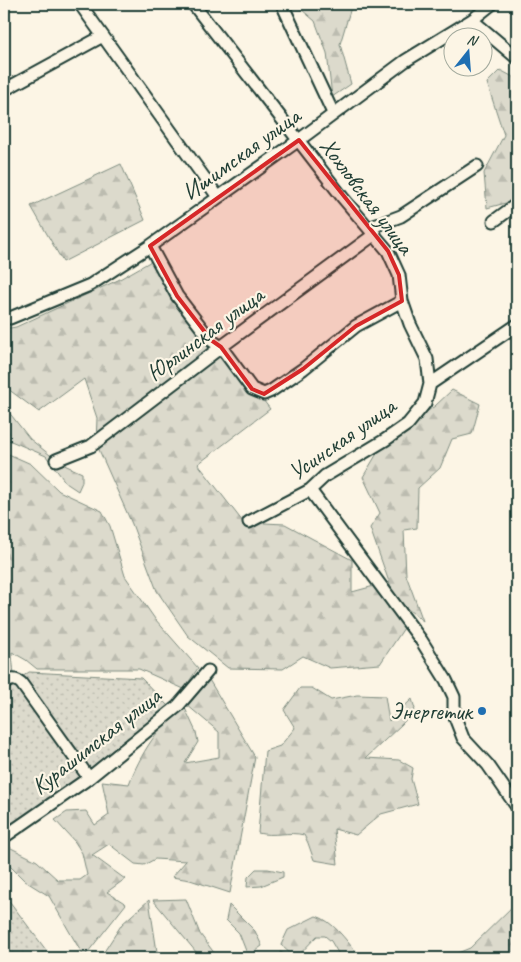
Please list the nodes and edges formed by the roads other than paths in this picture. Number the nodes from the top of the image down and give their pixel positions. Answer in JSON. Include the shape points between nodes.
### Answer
{"nodes":[{"id":1,"x":80,"y":4,"type":"edge"},
{"id":2,"x":193,"y":4,"type":"edge"},
{"id":3,"x":282,"y":4,"type":"edge"},
{"id":4,"x":492,"y":4,"type":"edge"},
{"id":5,"x":472,"y":20,"type":"junction"},
{"id":6,"x":103,"y":36,"type":"junction"},
{"id":7,"x":517,"y":58,"type":"edge"},
{"id":8,"x":4,"y":90,"type":"edge"},
{"id":9,"x":333,"y":113,"type":"junction"},
{"id":10,"x":299,"y":140,"type":"junction"},
{"id":11,"x":477,"y":166,"type":"dead end"},
{"id":12,"x":218,"y":197,"type":"junction"},
{"id":13,"x":517,"y":204,"type":"edge"},
{"id":14,"x":494,"y":221,"type":"dead end"},
{"id":15,"x":372,"y":231,"type":"junction"},
{"id":16,"x":150,"y":246,"type":"junction"},
{"id":17,"x":402,"y":301,"type":"junction"},
{"id":18,"x":4,"y":318,"type":"edge"},
{"id":19,"x":517,"y":325,"type":"edge"},
{"id":20,"x":221,"y":347,"type":"junction"},
{"id":21,"x":430,"y":384,"type":"junction"},
{"id":22,"x":56,"y":460,"type":"dead end"},
{"id":23,"x":310,"y":490,"type":"junction"},
{"id":24,"x":249,"y":522,"type":"dead end"},
{"id":25,"x":208,"y":671,"type":"dead end"},
{"id":26,"x":8,"y":682,"type":"edge"},
{"id":27,"x":89,"y":778,"type":"junction"},
{"id":28,"x":517,"y":807,"type":"edge"},
{"id":29,"x":4,"y":838,"type":"edge"}],
"edges":[{"from":1,"to":6,"type":"street"},
{"from":2,"to":10,"type":"street","name":"Хохловская улица"},
{"from":3,"to":9,"type":"street"},
{"from":4,"to":5,"type":"street","name":"Ишимская улица"},
{"from":5,"to":7,"type":"street"},
{"from":5,"to":9,"type":"street","name":"Ишимская улица","via":[[405,61]]},
{"from":6,"to":8,"type":"street"},
{"from":6,"to":12,"type":"street"},
{"from":9,"to":10,"type":"street","name":"Ишимская улица"},
{"from":10,"to":12,"type":"street","name":"Ишимская улица"},
{"from":10,"to":15,"type":"street","name":"Хохловская улица"},
{"from":11,"to":15,"type":"street","name":"Юрлинская улица","via":[[401,216]]},
{"from":12,"to":16,"type":"street","name":"Ишимская улица"},
{"from":13,"to":14,"type":"street"},
{"from":15,"to":17,"type":"street","name":"Хохловская улица","via":[[388,251],[399,275]]},
{"from":15,"to":20,"type":"street","name":"Юрлинская улица"},
{"from":16,"to":18,"type":"street","name":"Ишимская улица","via":[[90,285]]},
{"from":16,"to":20,"type":"street","via":[[177,296],[211,340]]},
{"from":17,"to":20,"type":"street","via":[[356,326],[303,369],[264,394],[252,389]]},
{"from":17,"to":21,"type":"street","name":"Хохловская улица","via":[[427,359]]},
{"from":19,"to":21,"type":"street"},
{"from":20,"to":22,"type":"street","name":"Юрлинская улица","via":[[91,446]]},
{"from":21,"to":23,"type":"street","name":"Усинская улица","via":[[425,403],[408,424],[325,476]]},
{"from":23,"to":24,"type":"street","name":"Усинская улица"},
{"from":23,"to":28,"type":"street","via":[[421,640],[454,697],[454,715],[464,738],[488,765]]},
{"from":25,"to":27,"type":"street","name":"Курашимская улица","via":[[178,706]]},
{"from":26,"to":27,"type":"street","via":[[17,680],[21,683]]},
{"from":27,"to":29,"type":"street","name":"Курашимская улица"}]}
